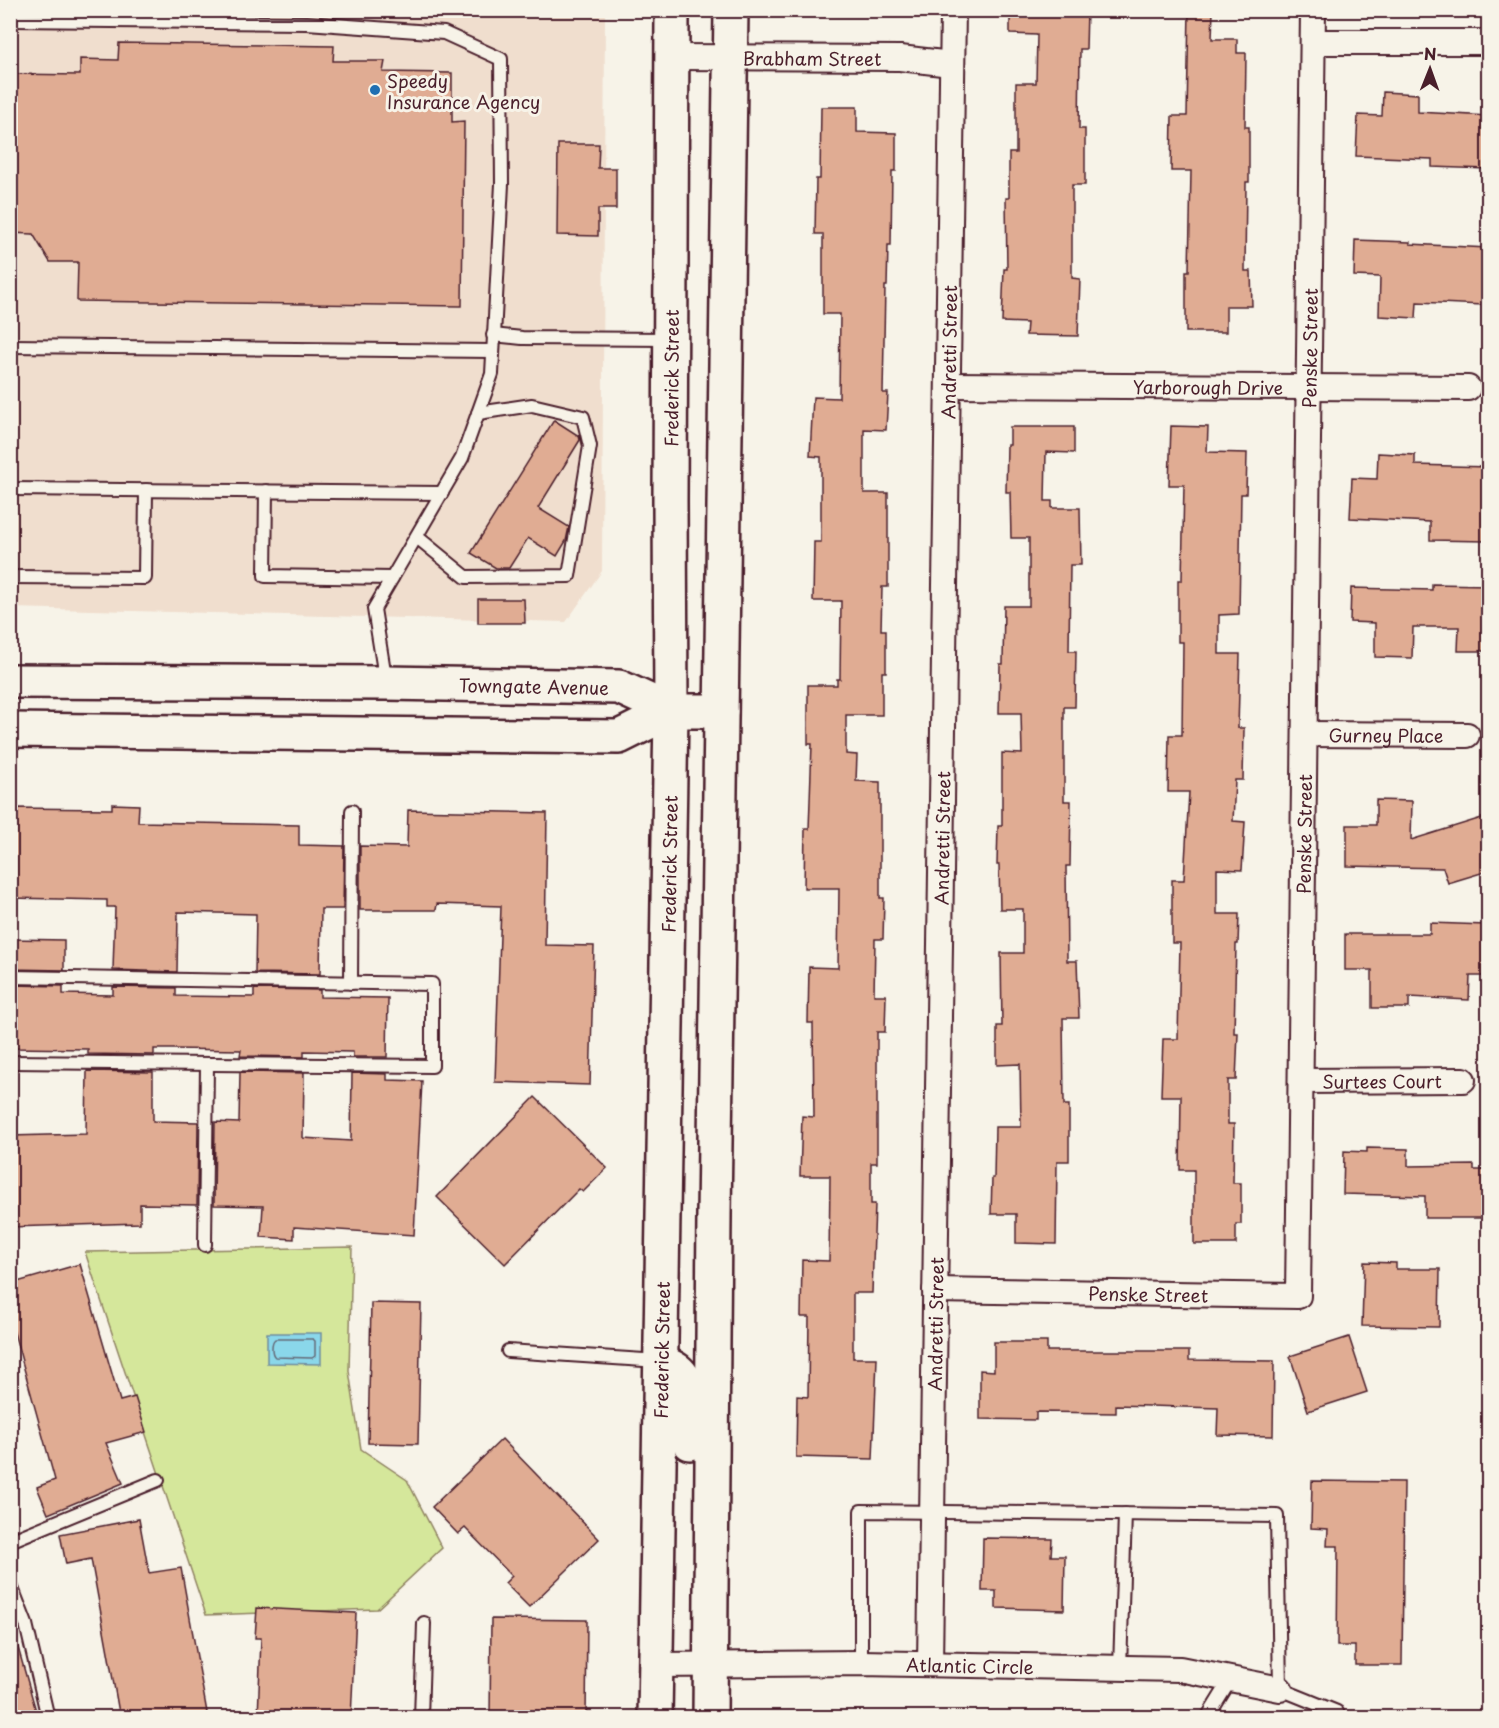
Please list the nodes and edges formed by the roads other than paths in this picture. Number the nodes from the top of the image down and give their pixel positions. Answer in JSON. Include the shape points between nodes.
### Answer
{"nodes":[{"id":1,"x":672,"y":10,"type":"edge"},
{"id":2,"x":731,"y":10,"type":"edge"},
{"id":3,"x":953,"y":10,"type":"edge"},
{"id":4,"x":1314,"y":10,"type":"edge"},
{"id":5,"x":10,"y":20,"type":"edge"},
{"id":6,"x":1313,"y":42,"type":"junction"},
{"id":7,"x":1488,"y":42,"type":"edge"},
{"id":8,"x":672,"y":57,"type":"junction"},
{"id":9,"x":730,"y":57,"type":"junction"},
{"id":10,"x":951,"y":64,"type":"junction"},
{"id":11,"x":493,"y":335,"type":"junction"},
{"id":12,"x":671,"y":339,"type":"junction"},
{"id":13,"x":10,"y":346,"type":"edge"},
{"id":14,"x":492,"y":351,"type":"junction"},
{"id":15,"x":948,"y":385,"type":"junction"},
{"id":16,"x":1309,"y":387,"type":"junction"},
{"id":17,"x":1468,"y":388,"type":"dead end"},
{"id":18,"x":478,"y":413,"type":"junction"},
{"id":19,"x":10,"y":489,"type":"edge"},
{"id":20,"x":146,"y":490,"type":"junction"},
{"id":21,"x":266,"y":491,"type":"junction"},
{"id":22,"x":442,"y":493,"type":"junction"},
{"id":23,"x":417,"y":537,"type":"junction"},
{"id":24,"x":10,"y":577,"type":"edge"},
{"id":25,"x":392,"y":578,"type":"junction"},
{"id":26,"x":10,"y":681,"type":"edge"},
{"id":27,"x":174,"y":682,"type":"junction"},
{"id":28,"x":386,"y":683,"type":"junction"},
{"id":29,"x":10,"y":704,"type":"edge"},
{"id":30,"x":671,"y":711,"type":"junction"},
{"id":31,"x":721,"y":711,"type":"junction"},
{"id":32,"x":10,"y":730,"type":"edge"},
{"id":33,"x":1305,"y":734,"type":"junction"},
{"id":34,"x":1467,"y":735,"type":"dead end"},
{"id":35,"x":352,"y":811,"type":"dead end"},
{"id":36,"x":10,"y":977,"type":"edge"},
{"id":37,"x":351,"y":983,"type":"junction"},
{"id":38,"x":10,"y":1062,"type":"edge"},
{"id":39,"x":207,"y":1064,"type":"junction"},
{"id":40,"x":1463,"y":1080,"type":"dead end"},
{"id":41,"x":1301,"y":1081,"type":"junction"},
{"id":42,"x":204,"y":1245,"type":"dead end"},
{"id":43,"x":936,"y":1290,"type":"junction"},
{"id":44,"x":508,"y":1351,"type":"dead end"},
{"id":45,"x":660,"y":1361,"type":"junction"},
{"id":46,"x":158,"y":1480,"type":"dead end"},
{"id":47,"x":932,"y":1511,"type":"junction"},
{"id":48,"x":1125,"y":1514,"type":"junction"},
{"id":49,"x":711,"y":1528,"type":"junction"},
{"id":50,"x":10,"y":1541,"type":"edge"},
{"id":51,"x":10,"y":1582,"type":"edge"},
{"id":52,"x":424,"y":1623,"type":"dead end"},
{"id":53,"x":861,"y":1663,"type":"junction"},
{"id":54,"x":710,"y":1664,"type":"junction"},
{"id":55,"x":930,"y":1664,"type":"junction"},
{"id":56,"x":656,"y":1665,"type":"junction"},
{"id":57,"x":1120,"y":1668,"type":"junction"},
{"id":58,"x":1231,"y":1679,"type":"junction"},
{"id":59,"x":1280,"y":1689,"type":"junction"},
{"id":60,"x":48,"y":1718,"type":"edge"},
{"id":61,"x":421,"y":1718,"type":"edge"},
{"id":62,"x":655,"y":1718,"type":"edge"},
{"id":63,"x":710,"y":1718,"type":"edge"},
{"id":64,"x":1207,"y":1718,"type":"edge"},
{"id":65,"x":1339,"y":1718,"type":"edge"}],
"edges":[{"from":1,"to":8,"type":"main road","name":"Frederick Street"},
{"from":2,"to":9,"type":"main road"},
{"from":3,"to":10,"type":"street","name":"Andretti Street"},
{"from":4,"to":6,"type":"street","name":"Penske Street"},
{"from":5,"to":11,"type":"lane","via":[[307,23],[444,33],[501,59],[502,184]]},
{"from":6,"to":7,"type":"street"},
{"from":6,"to":16,"type":"street","name":"Penske Street"},
{"from":8,"to":9,"type":"street","name":"Brabham Street"},
{"from":8,"to":12,"type":"main road","name":"Frederick Street"},
{"from":9,"to":10,"type":"street","name":"Brabham Street","via":[[900,58]]},
{"from":9,"to":31,"type":"main road"},
{"from":10,"to":15,"type":"street","name":"Andretti Street"},
{"from":11,"to":12,"type":"lane","via":[[522,339]]},
{"from":11,"to":14,"type":"lane"},
{"from":12,"to":30,"type":"main road","name":"Frederick Street"},
{"from":13,"to":14,"type":"lane"},
{"from":14,"to":18,"type":"lane","via":[[492,374]]},
{"from":15,"to":16,"type":"street","name":"Yarborough Drive"},
{"from":15,"to":43,"type":"street","name":"Andretti Street"},
{"from":16,"to":17,"type":"street","name":"Yarborough Drive"},
{"from":16,"to":33,"type":"street","name":"Penske Street"},
{"from":18,"to":22,"type":"lane","via":[[462,458]]},
{"from":18,"to":23,"type":"lane","via":[[532,405],[583,417],[590,446],[569,576],[466,578]]},
{"from":19,"to":20,"type":"lane"},
{"from":20,"to":21,"type":"lane"},
{"from":20,"to":24,"type":"lane","via":[[145,578]]},
{"from":21,"to":22,"type":"lane"},
{"from":21,"to":25,"type":"lane","via":[[265,576]]},
{"from":22,"to":23,"type":"lane"},
{"from":23,"to":25,"type":"lane"},
{"from":25,"to":28,"type":"lane","via":[[374,609]]},
{"from":26,"to":27,"type":"main road","name":"Towngate Avenue"},
{"from":27,"to":28,"type":"main road","name":"Towngate Avenue"},
{"from":27,"to":29,"type":"main road","via":[[141,703]]},
{"from":28,"to":30,"type":"main road","name":"Towngate Avenue","via":[[619,687]]},
{"from":30,"to":31,"type":"main road"},
{"from":30,"to":32,"type":"main road","via":[[619,737]]},
{"from":30,"to":45,"type":"main road","name":"Frederick Street"},
{"from":31,"to":49,"type":"main road"},
{"from":33,"to":34,"type":"street","name":"Gurney Place"},
{"from":33,"to":41,"type":"street","name":"Penske Street"},
{"from":35,"to":37,"type":"lane"},
{"from":36,"to":37,"type":"lane"},
{"from":37,"to":39,"type":"lane","via":[[432,984],[432,1066]]},
{"from":38,"to":39,"type":"lane"},
{"from":39,"to":42,"type":"lane"},
{"from":40,"to":41,"type":"street","name":"Surtees Court"},
{"from":41,"to":43,"type":"street","name":"Penske Street","via":[[1298,1296]]},
{"from":43,"to":47,"type":"street","name":"Andretti Street"},
{"from":44,"to":45,"type":"lane"},
{"from":45,"to":49,"type":"main road","via":[[677,1369],[687,1384],[691,1495],[697,1512]]},
{"from":45,"to":56,"type":"main road","name":"Frederick Street"},
{"from":46,"to":50,"type":"lane"},
{"from":47,"to":48,"type":"lane"},
{"from":47,"to":53,"type":"lane","via":[[861,1511]]},
{"from":47,"to":55,"type":"street","name":"Andretti Street"},
{"from":48,"to":57,"type":"lane"},
{"from":48,"to":59,"type":"lane","via":[[1277,1516]]},
{"from":49,"to":54,"type":"main road"},
{"from":51,"to":60,"type":"lane","via":[[26,1624]]},
{"from":52,"to":61,"type":"lane"},
{"from":53,"to":54,"type":"street","name":"Atlantic Circle"},
{"from":53,"to":55,"type":"street","name":"Atlantic Circle"},
{"from":54,"to":56,"type":"street","name":"Atlantic Circle"},
{"from":54,"to":63,"type":"main road"},
{"from":55,"to":57,"type":"street","name":"Atlantic Circle"},
{"from":56,"to":62,"type":"main road","name":"Frederick Street"},
{"from":57,"to":58,"type":"street","name":"Atlantic Circle","via":[[1180,1669]]},
{"from":58,"to":59,"type":"street","name":"Atlantic Circle"},
{"from":58,"to":64,"type":"lane"},
{"from":59,"to":65,"type":"lane","via":[[1337,1712]]}]}
